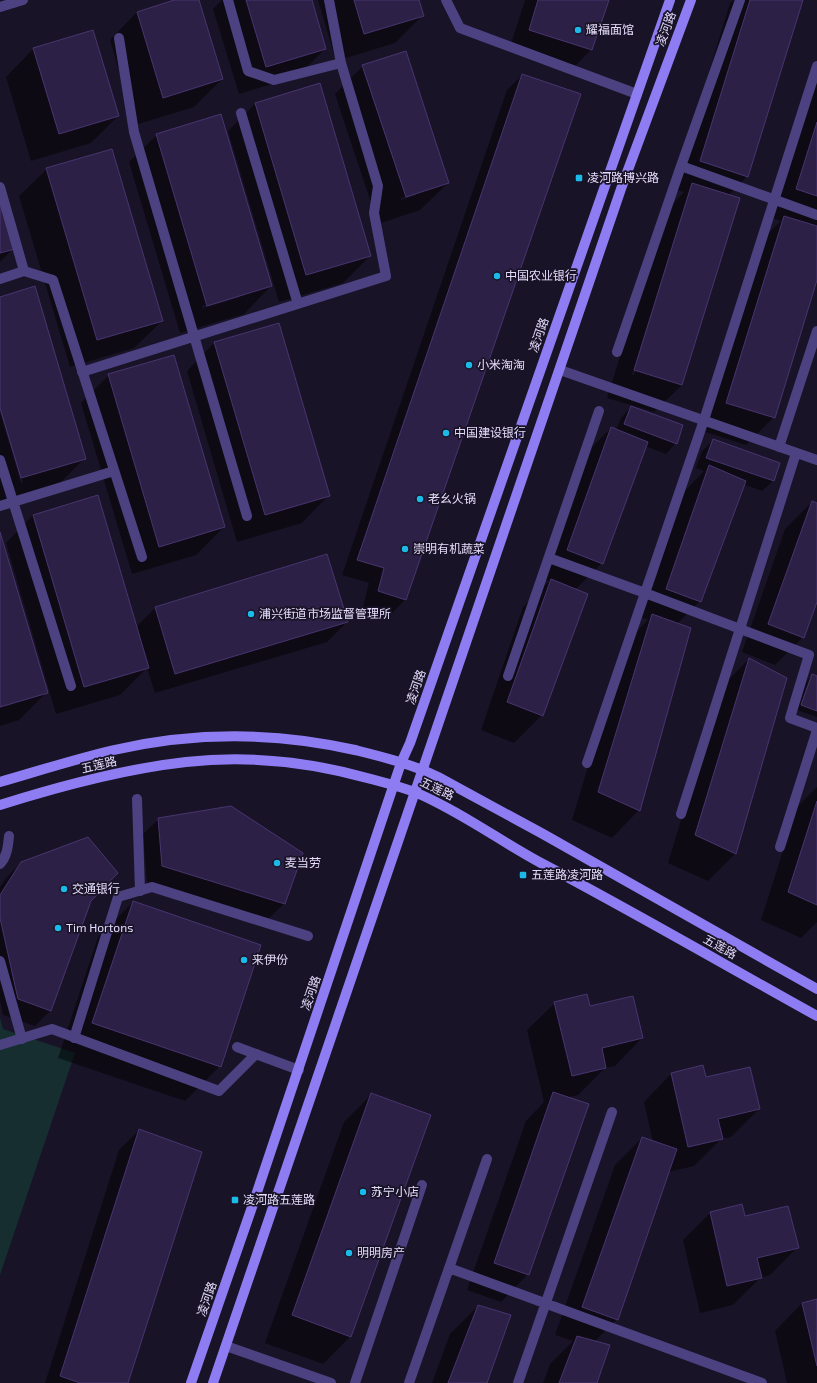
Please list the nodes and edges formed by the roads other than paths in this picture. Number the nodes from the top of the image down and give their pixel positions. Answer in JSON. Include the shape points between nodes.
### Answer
{"nodes":[{"id":1,"x":23,"y":0,"type":"edge"},
{"id":2,"x":228,"y":0,"type":"edge"},
{"id":3,"x":329,"y":0,"type":"edge"},
{"id":4,"x":446,"y":0,"type":"edge"},
{"id":5,"x":670,"y":0,"type":"edge"},
{"id":6,"x":691,"y":0,"type":"edge"},
{"id":7,"x":740,"y":0,"type":"edge"},
{"id":8,"x":0,"y":7,"type":"edge"},
{"id":9,"x":120,"y":38,"type":"dead end"},
{"id":10,"x":341,"y":63,"type":"junction"},
{"id":11,"x":817,"y":66,"type":"edge"},
{"id":12,"x":637,"y":94,"type":"junction"},
{"id":13,"x":241,"y":113,"type":"dead end"},
{"id":14,"x":681,"y":166,"type":"junction"},
{"id":15,"x":0,"y":187,"type":"edge"},
{"id":16,"x":774,"y":200,"type":"junction"},
{"id":17,"x":817,"y":215,"type":"edge"},
{"id":18,"x":24,"y":271,"type":"junction"},
{"id":19,"x":0,"y":279,"type":"edge"},
{"id":20,"x":298,"y":304,"type":"junction"},
{"id":21,"x":817,"y":331,"type":"edge"},
{"id":22,"x":194,"y":336,"type":"junction"},
{"id":23,"x":617,"y":352,"type":"dead end"},
{"id":24,"x":560,"y":370,"type":"junction"},
{"id":25,"x":82,"y":372,"type":"junction"},
{"id":26,"x":599,"y":410,"type":"dead end"},
{"id":27,"x":704,"y":420,"type":"junction"},
{"id":28,"x":779,"y":447,"type":"junction"},
{"id":29,"x":796,"y":453,"type":"junction"},
{"id":30,"x":0,"y":460,"type":"edge"},
{"id":31,"x":817,"y":460,"type":"edge"},
{"id":32,"x":114,"y":471,"type":"junction"},
{"id":33,"x":13,"y":502,"type":"junction"},
{"id":34,"x":0,"y":506,"type":"edge"},
{"id":35,"x":247,"y":516,"type":"dead end"},
{"id":36,"x":142,"y":556,"type":"dead end"},
{"id":37,"x":549,"y":558,"type":"junction"},
{"id":38,"x":645,"y":593,"type":"junction"},
{"id":39,"x":740,"y":629,"type":"junction"},
{"id":40,"x":813,"y":654,"type":"edge"},
{"id":41,"x":508,"y":676,"type":"dead end"},
{"id":42,"x":72,"y":686,"type":"dead end"},
{"id":43,"x":817,"y":729,"type":"edge"},
{"id":44,"x":587,"y":762,"type":"dead end"},
{"id":45,"x":401,"y":763,"type":"junction"},
{"id":46,"x":422,"y":769,"type":"junction"},
{"id":47,"x":0,"y":782,"type":"edge"},
{"id":48,"x":394,"y":786,"type":"junction"},
{"id":49,"x":416,"y":792,"type":"junction"},
{"id":50,"x":137,"y":799,"type":"dead end"},
{"id":51,"x":0,"y":805,"type":"edge"},
{"id":52,"x":681,"y":814,"type":"dead end"},
{"id":53,"x":9,"y":836,"type":"dead end"},
{"id":54,"x":780,"y":847,"type":"dead end"},
{"id":55,"x":0,"y":864,"type":"edge"},
{"id":56,"x":140,"y":891,"type":"junction"},
{"id":57,"x":308,"y":936,"type":"dead end"},
{"id":58,"x":0,"y":961,"type":"edge"},
{"id":59,"x":817,"y":989,"type":"edge"},
{"id":60,"x":817,"y":1016,"type":"edge"},
{"id":61,"x":74,"y":1038,"type":"junction"},
{"id":62,"x":22,"y":1039,"type":"junction"},
{"id":63,"x":0,"y":1045,"type":"edge"},
{"id":64,"x":237,"y":1047,"type":"dead end"},
{"id":65,"x":256,"y":1054,"type":"junction"},
{"id":66,"x":298,"y":1070,"type":"junction"},
{"id":67,"x":612,"y":1112,"type":"dead end"},
{"id":68,"x":488,"y":1159,"type":"dead end"},
{"id":69,"x":422,"y":1185,"type":"dead end"},
{"id":70,"x":449,"y":1268,"type":"junction"},
{"id":71,"x":546,"y":1303,"type":"junction"},
{"id":72,"x":226,"y":1346,"type":"junction"},
{"id":73,"x":191,"y":1383,"type":"edge"},
{"id":74,"x":213,"y":1383,"type":"edge"},
{"id":75,"x":331,"y":1383,"type":"edge"},
{"id":76,"x":355,"y":1383,"type":"edge"},
{"id":77,"x":409,"y":1383,"type":"edge"},
{"id":78,"x":518,"y":1383,"type":"edge"},
{"id":79,"x":762,"y":1383,"type":"edge"}],
"edges":[{"from":1,"to":8,"type":"street"},
{"from":2,"to":10,"type":"street","via":[[248,71],[274,80]]},
{"from":3,"to":10,"type":"street"},
{"from":4,"to":12,"type":"street","via":[[460,28]]},
{"from":5,"to":12,"type":"street","name":"凌河路"},
{"from":6,"to":24,"type":"street","name":"凌河路","via":[[622,186]]},
{"from":7,"to":14,"type":"street"},
{"from":9,"to":22,"type":"street","via":[[134,132]]},
{"from":10,"to":20,"type":"street","via":[[378,186],[374,212],[386,276]]},
{"from":11,"to":16,"type":"street"},
{"from":12,"to":45,"type":"street","name":"凌河路"},
{"from":13,"to":20,"type":"street"},
{"from":14,"to":16,"type":"street"},
{"from":14,"to":23,"type":"street"},
{"from":15,"to":18,"type":"street"},
{"from":16,"to":17,"type":"street"},
{"from":16,"to":27,"type":"street"},
{"from":18,"to":19,"type":"street"},
{"from":18,"to":25,"type":"street","via":[[53,280]]},
{"from":20,"to":22,"type":"street"},
{"from":21,"to":28,"type":"street"},
{"from":22,"to":25,"type":"street"},
{"from":22,"to":35,"type":"street"},
{"from":24,"to":27,"type":"street"},
{"from":24,"to":46,"type":"street","name":"凌河路"},
{"from":25,"to":32,"type":"street"},
{"from":26,"to":37,"type":"street"},
{"from":27,"to":28,"type":"street"},
{"from":27,"to":38,"type":"street"},
{"from":28,"to":29,"type":"street"},
{"from":29,"to":31,"type":"street"},
{"from":29,"to":39,"type":"street"},
{"from":30,"to":33,"type":"street"},
{"from":32,"to":33,"type":"street"},
{"from":32,"to":36,"type":"street"},
{"from":33,"to":34,"type":"street"},
{"from":33,"to":42,"type":"street"},
{"from":37,"to":38,"type":"street"},
{"from":37,"to":41,"type":"street"},
{"from":38,"to":39,"type":"street"},
{"from":38,"to":44,"type":"street"},
{"from":39,"to":40,"type":"street"},
{"from":39,"to":52,"type":"street"},
{"from":40,"to":43,"type":"street","via":[[790,718]]},
{"from":43,"to":54,"type":"street"},
{"from":45,"to":46,"type":"street","name":"五莲路"},
{"from":45,"to":47,"type":"street","name":"五莲路","via":[[320,743],[263,737],[185,738],[80,758]]},
{"from":45,"to":48,"type":"street","name":"凌河路"},
{"from":46,"to":49,"type":"street","name":"凌河路"},
{"from":46,"to":59,"type":"street","name":"五莲路","via":[[543,834]]},
{"from":48,"to":49,"type":"street","name":"五莲路"},
{"from":48,"to":51,"type":"street","name":"五莲路","via":[[323,767],[255,760],[194,762],[120,773]]},
{"from":48,"to":66,"type":"street","name":"凌河路"},
{"from":49,"to":60,"type":"street","name":"五莲路"},
{"from":49,"to":72,"type":"street","name":"凌河路"},
{"from":50,"to":56,"type":"street"},
{"from":53,"to":55,"type":"street","via":[[8,849]]},
{"from":56,"to":57,"type":"street","via":[[152,887]]},
{"from":56,"to":61,"type":"street","via":[[118,898]]},
{"from":58,"to":62,"type":"street"},
{"from":61,"to":62,"type":"street","via":[[52,1030]]},
{"from":61,"to":65,"type":"street","via":[[219,1091]]},
{"from":62,"to":63,"type":"street"},
{"from":64,"to":65,"type":"street"},
{"from":65,"to":66,"type":"street"},
{"from":66,"to":73,"type":"street","name":"凌河路"},
{"from":67,"to":71,"type":"street"},
{"from":68,"to":70,"type":"street"},
{"from":69,"to":76,"type":"street"},
{"from":70,"to":71,"type":"street"},
{"from":70,"to":77,"type":"street"},
{"from":71,"to":78,"type":"street"},
{"from":71,"to":79,"type":"street"},
{"from":72,"to":74,"type":"street","name":"凌河路"},
{"from":72,"to":75,"type":"street"}]}
